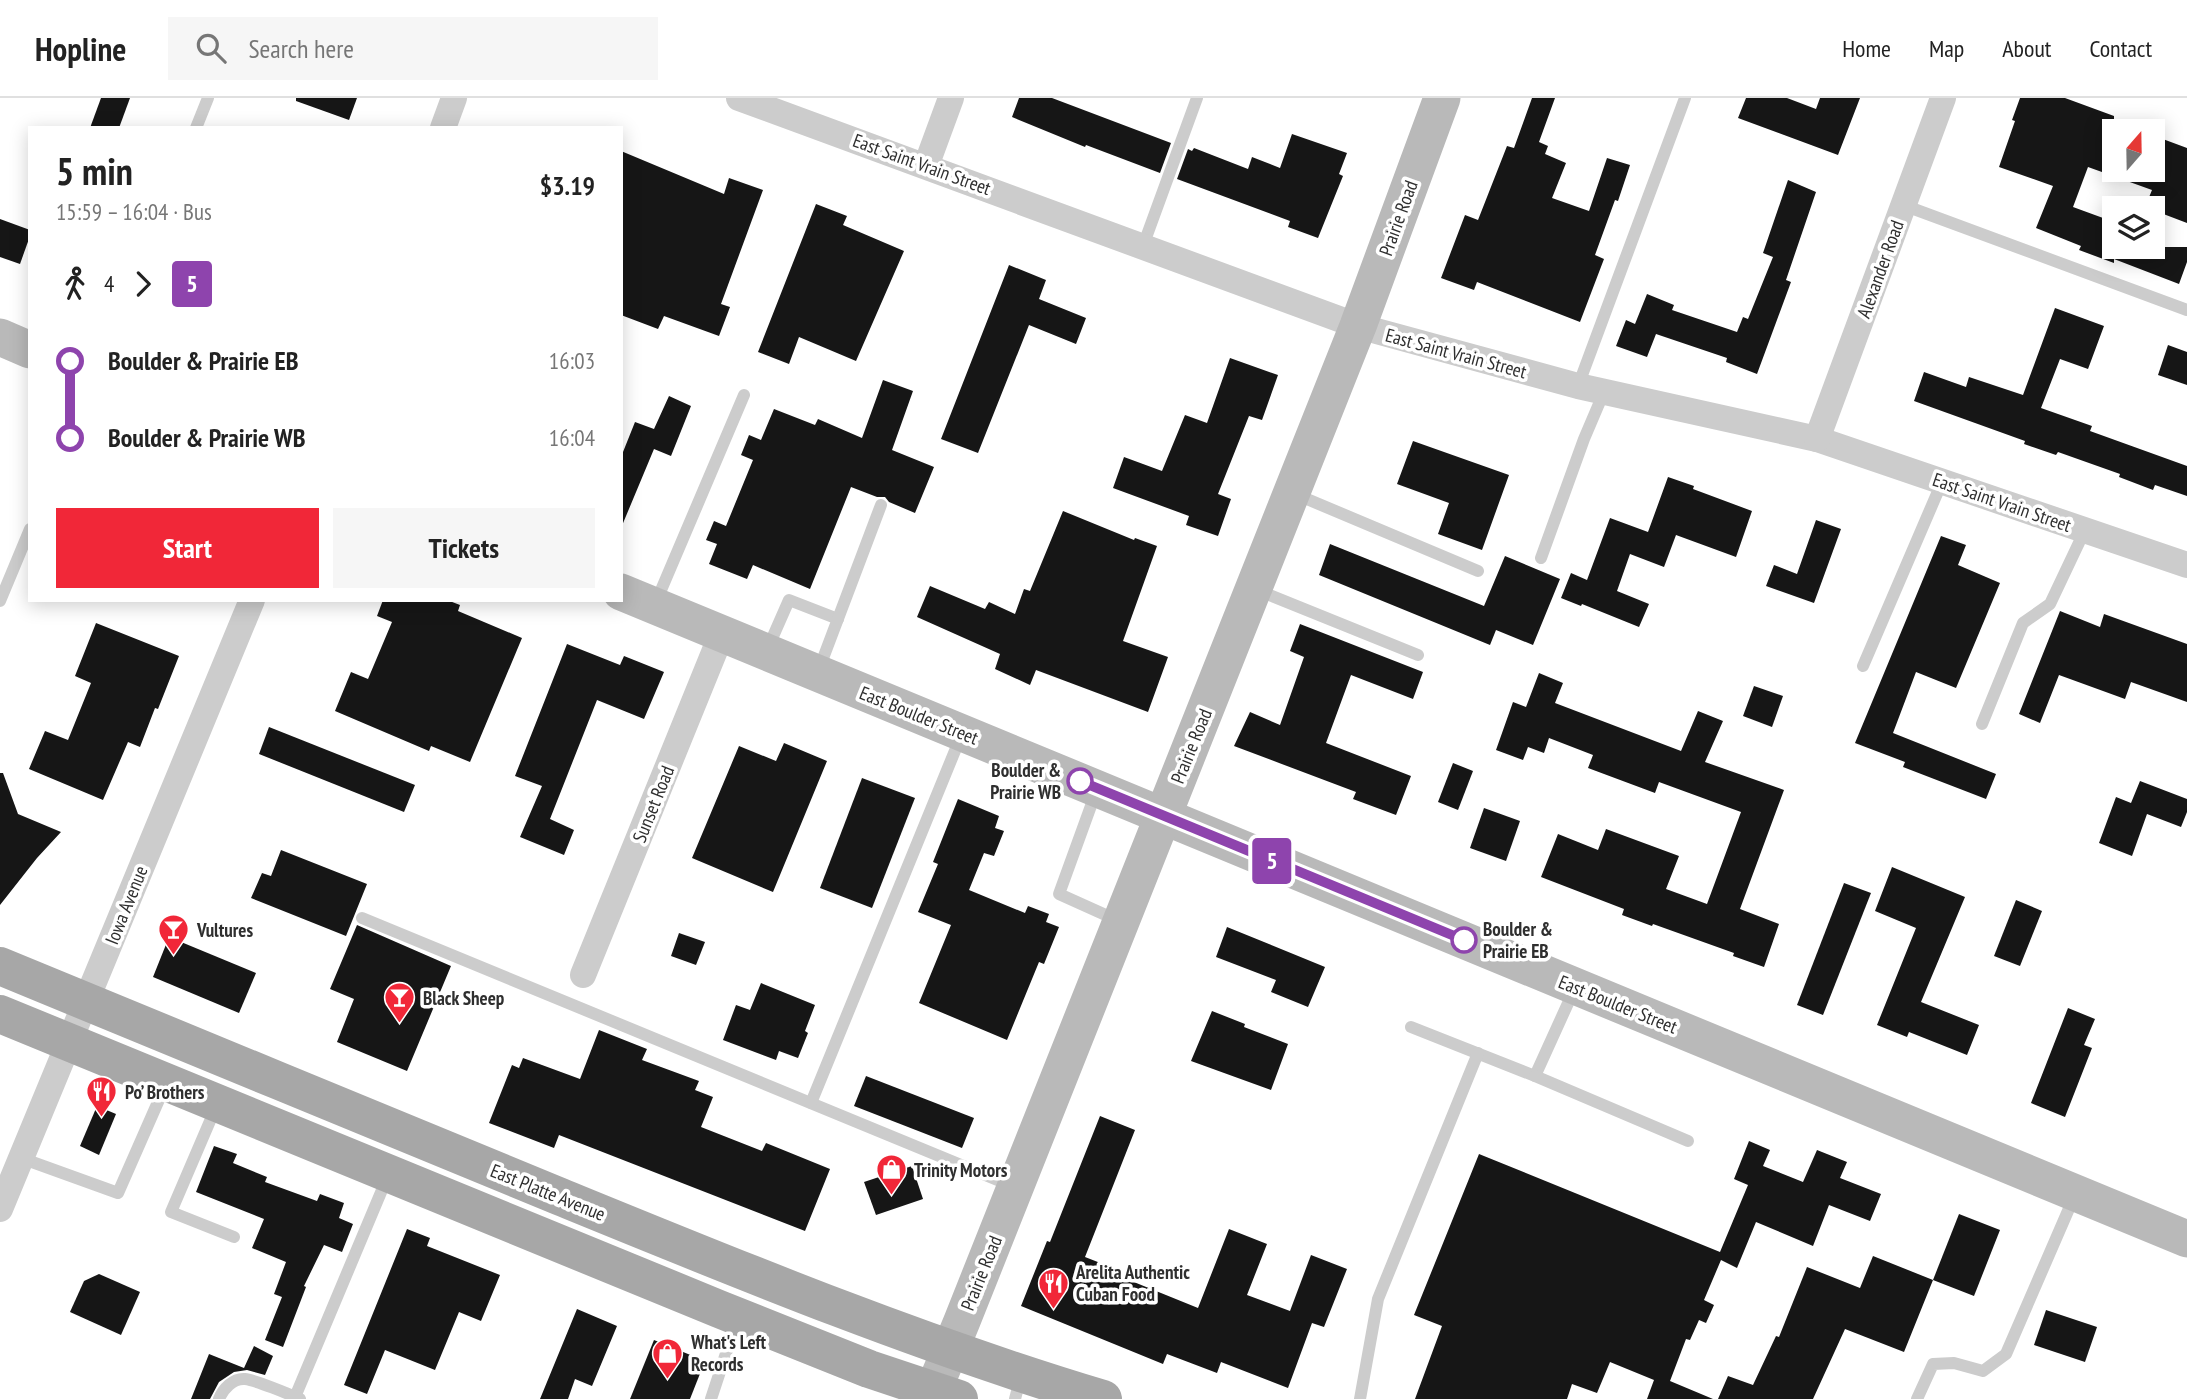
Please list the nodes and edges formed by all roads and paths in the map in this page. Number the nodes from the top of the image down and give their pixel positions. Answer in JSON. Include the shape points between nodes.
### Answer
{"nodes":[{"id":1,"x":208,"y":98,"type":"edge"},
{"id":2,"x":454,"y":98,"type":"edge"},
{"id":3,"x":739,"y":98,"type":"edge"},
{"id":4,"x":951,"y":98,"type":"edge"},
{"id":5,"x":1198,"y":98,"type":"edge"},
{"id":6,"x":1442,"y":98,"type":"edge"},
{"id":7,"x":1685,"y":98,"type":"edge"},
{"id":8,"x":1942,"y":98,"type":"edge"},
{"id":9,"x":197,"y":126,"type":"edge"},
{"id":10,"x":444,"y":126,"type":"edge"},
{"id":11,"x":926,"y":166,"type":"junction"},
{"id":12,"x":1903,"y":205,"type":"junction"},
{"id":13,"x":1143,"y":246,"type":"junction"},
{"id":14,"x":2187,"y":310,"type":"edge"},
{"id":15,"x":1358,"y":326,"type":"junction"},
{"id":16,"x":0,"y":337,"type":"edge"},
{"id":17,"x":28,"y":348,"type":"edge"},
{"id":18,"x":1578,"y":386,"type":"junction"},
{"id":19,"x":1604,"y":392,"type":"junction"},
{"id":20,"x":744,"y":395,"type":"dead end"},
{"id":21,"x":1817,"y":439,"type":"junction"},
{"id":22,"x":1942,"y":482,"type":"junction"},
{"id":23,"x":1291,"y":493,"type":"junction"},
{"id":24,"x":881,"y":505,"type":"dead end"},
{"id":25,"x":2085,"y":530,"type":"junction"},
{"id":26,"x":28,"y":534,"type":"edge"},
{"id":27,"x":1541,"y":558,"type":"dead end"},
{"id":28,"x":2187,"y":565,"type":"edge"},
{"id":29,"x":1478,"y":571,"type":"dead end"},
{"id":30,"x":1254,"y":589,"type":"junction"},
{"id":31,"x":623,"y":593,"type":"edge"},
{"id":32,"x":0,"y":601,"type":"edge"},
{"id":33,"x":251,"y":602,"type":"edge"},
{"id":34,"x":654,"y":605,"type":"junction"},
{"id":35,"x":838,"y":619,"type":"junction"},
{"id":36,"x":722,"y":633,"type":"junction"},
{"id":37,"x":767,"y":652,"type":"junction"},
{"id":38,"x":1418,"y":655,"type":"dead end"},
{"id":39,"x":1863,"y":666,"type":"dead end"},
{"id":40,"x":818,"y":673,"type":"junction"},
{"id":41,"x":1982,"y":724,"type":"dead end"},
{"id":42,"x":963,"y":733,"type":"junction"},
{"id":43,"x":1098,"y":789,"type":"junction"},
{"id":44,"x":1163,"y":816,"type":"junction"},
{"id":45,"x":362,"y":918,"type":"dead end"},
{"id":46,"x":1121,"y":921,"type":"junction"},
{"id":47,"x":0,"y":966,"type":"edge"},
{"id":48,"x":583,"y":975,"type":"dead end"},
{"id":49,"x":1575,"y":986,"type":"junction"},
{"id":50,"x":86,"y":1001,"type":"junction"},
{"id":51,"x":0,"y":1014,"type":"edge"},
{"id":52,"x":1411,"y":1027,"type":"dead end"},
{"id":53,"x":68,"y":1042,"type":"junction"},
{"id":54,"x":1478,"y":1054,"type":"junction"},
{"id":55,"x":1535,"y":1076,"type":"junction"},
{"id":56,"x":166,"y":1082,"type":"junction"},
{"id":57,"x":217,"y":1103,"type":"junction"},
{"id":58,"x":811,"y":1103,"type":"junction"},
{"id":59,"x":1688,"y":1141,"type":"dead end"},
{"id":60,"x":21,"y":1158,"type":"junction"},
{"id":61,"x":389,"y":1174,"type":"junction"},
{"id":62,"x":1015,"y":1188,"type":"junction"},
{"id":63,"x":2076,"y":1193,"type":"junction"},
{"id":64,"x":0,"y":1209,"type":"edge"},
{"id":65,"x":234,"y":1237,"type":"dead end"},
{"id":66,"x":2187,"y":1239,"type":"edge"},
{"id":67,"x":738,"y":1317,"type":"junction"},
{"id":68,"x":948,"y":1350,"type":"junction"},
{"id":69,"x":1018,"y":1387,"type":"edge"},
{"id":70,"x":946,"y":1395,"type":"edge"},
{"id":71,"x":297,"y":1398,"type":"edge"},
{"id":72,"x":219,"y":1399,"type":"edge"},
{"id":73,"x":711,"y":1399,"type":"edge"},
{"id":74,"x":1103,"y":1399,"type":"edge"},
{"id":75,"x":1360,"y":1399,"type":"edge"},
{"id":76,"x":1917,"y":1399,"type":"edge"}],
"edges":[{"from":1,"to":9,"type":"lane"},
{"from":2,"to":10,"type":"street"},
{"from":3,"to":11,"type":"street","name":"East Saint Vrain Street"},
{"from":4,"to":11,"type":"street"},
{"from":5,"to":13,"type":"lane"},
{"from":6,"to":15,"type":"street","name":"Prairie Road"},
{"from":7,"to":18,"type":"lane"},
{"from":8,"to":12,"type":"street","name":"Alexander Road"},
{"from":11,"to":13,"type":"street","name":"East Saint Vrain Street"},
{"from":12,"to":14,"type":"lane"},
{"from":12,"to":21,"type":"street","name":"Alexander Road"},
{"from":13,"to":15,"type":"street","name":"East Saint Vrain Street"},
{"from":15,"to":18,"type":"street","name":"East Saint Vrain Street"},
{"from":15,"to":23,"type":"street","name":"Prairie Road"},
{"from":16,"to":17,"type":"street"},
{"from":18,"to":19,"type":"street","name":"East Saint Vrain Street"},
{"from":19,"to":21,"type":"street","name":"East Saint Vrain Street"},
{"from":19,"to":27,"type":"lane"},
{"from":20,"to":34,"type":"lane"},
{"from":21,"to":22,"type":"street","name":"East Saint Vrain Street"},
{"from":22,"to":25,"type":"street","name":"East Saint Vrain Street"},
{"from":22,"to":39,"type":"lane"},
{"from":23,"to":29,"type":"lane"},
{"from":23,"to":30,"type":"street","name":"Prairie Road"},
{"from":24,"to":35,"type":"lane"},
{"from":25,"to":28,"type":"street","name":"East Saint Vrain Street"},
{"from":25,"to":41,"type":"lane","via":[[2050,604],[2023,623]]},
{"from":26,"to":32,"type":"lane"},
{"from":30,"to":38,"type":"lane"},
{"from":30,"to":44,"type":"street","name":"Prairie Road"},
{"from":31,"to":34,"type":"street","name":"East Boulder Street"},
{"from":33,"to":50,"type":"street","name":"Iowa Avenue"},
{"from":34,"to":36,"type":"street","name":"East Boulder Street"},
{"from":35,"to":37,"type":"lane","via":[[789,600]]},
{"from":35,"to":40,"type":"lane"},
{"from":36,"to":37,"type":"street","name":"East Boulder Street"},
{"from":36,"to":48,"type":"street","name":"Sunset Road"},
{"from":37,"to":40,"type":"street","name":"East Boulder Street"},
{"from":40,"to":42,"type":"street","name":"East Boulder Street"},
{"from":42,"to":43,"type":"street","name":"East Boulder Street"},
{"from":42,"to":58,"type":"lane"},
{"from":43,"to":44,"type":"street","name":"East Boulder Street"},
{"from":43,"to":46,"type":"lane","via":[[1059,894]]},
{"from":44,"to":46,"type":"street","name":"Prairie Road"},
{"from":44,"to":49,"type":"street","name":"East Boulder Street"},
{"from":45,"to":58,"type":"lane"},
{"from":46,"to":62,"type":"street","name":"Prairie Road"},
{"from":47,"to":50,"type":"main road","name":"East Platte Avenue"},
{"from":49,"to":55,"type":"lane"},
{"from":49,"to":63,"type":"street","name":"East Boulder Street"},
{"from":50,"to":53,"type":"street","name":"Iowa Avenue"},
{"from":50,"to":68,"type":"main road","name":"East Platte Avenue","via":[[700,1254]]},
{"from":51,"to":53,"type":"main road"},
{"from":52,"to":54,"type":"lane"},
{"from":53,"to":56,"type":"main road"},
{"from":53,"to":60,"type":"street","name":"Iowa Avenue"},
{"from":54,"to":55,"type":"lane"},
{"from":54,"to":75,"type":"lane","via":[[1378,1299]]},
{"from":55,"to":59,"type":"lane"},
{"from":56,"to":57,"type":"main road"},
{"from":56,"to":60,"type":"lane","via":[[118,1193]]},
{"from":57,"to":61,"type":"main road"},
{"from":57,"to":65,"type":"lane","via":[[171,1212]]},
{"from":58,"to":62,"type":"lane"},
{"from":60,"to":64,"type":"street","name":"Iowa Avenue"},
{"from":61,"to":67,"type":"main road"},
{"from":61,"to":71,"type":"lane"},
{"from":62,"to":68,"type":"street","name":"Prairie Road"},
{"from":63,"to":66,"type":"street","name":"East Boulder Street"},
{"from":63,"to":76,"type":"lane","via":[[2006,1354],[1983,1371],[1954,1363],[1933,1364]]},
{"from":67,"to":70,"type":"main road"},
{"from":67,"to":73,"type":"lane"},
{"from":68,"to":69,"type":"main road","name":"East Platte Avenue"},
{"from":68,"to":70,"type":"street","name":"Prairie Road"},
{"from":69,"to":74,"type":"main road","name":"East Platte Avenue"},
{"from":71,"to":72,"type":"lane","via":[[244,1379],[231,1383]]}]}
